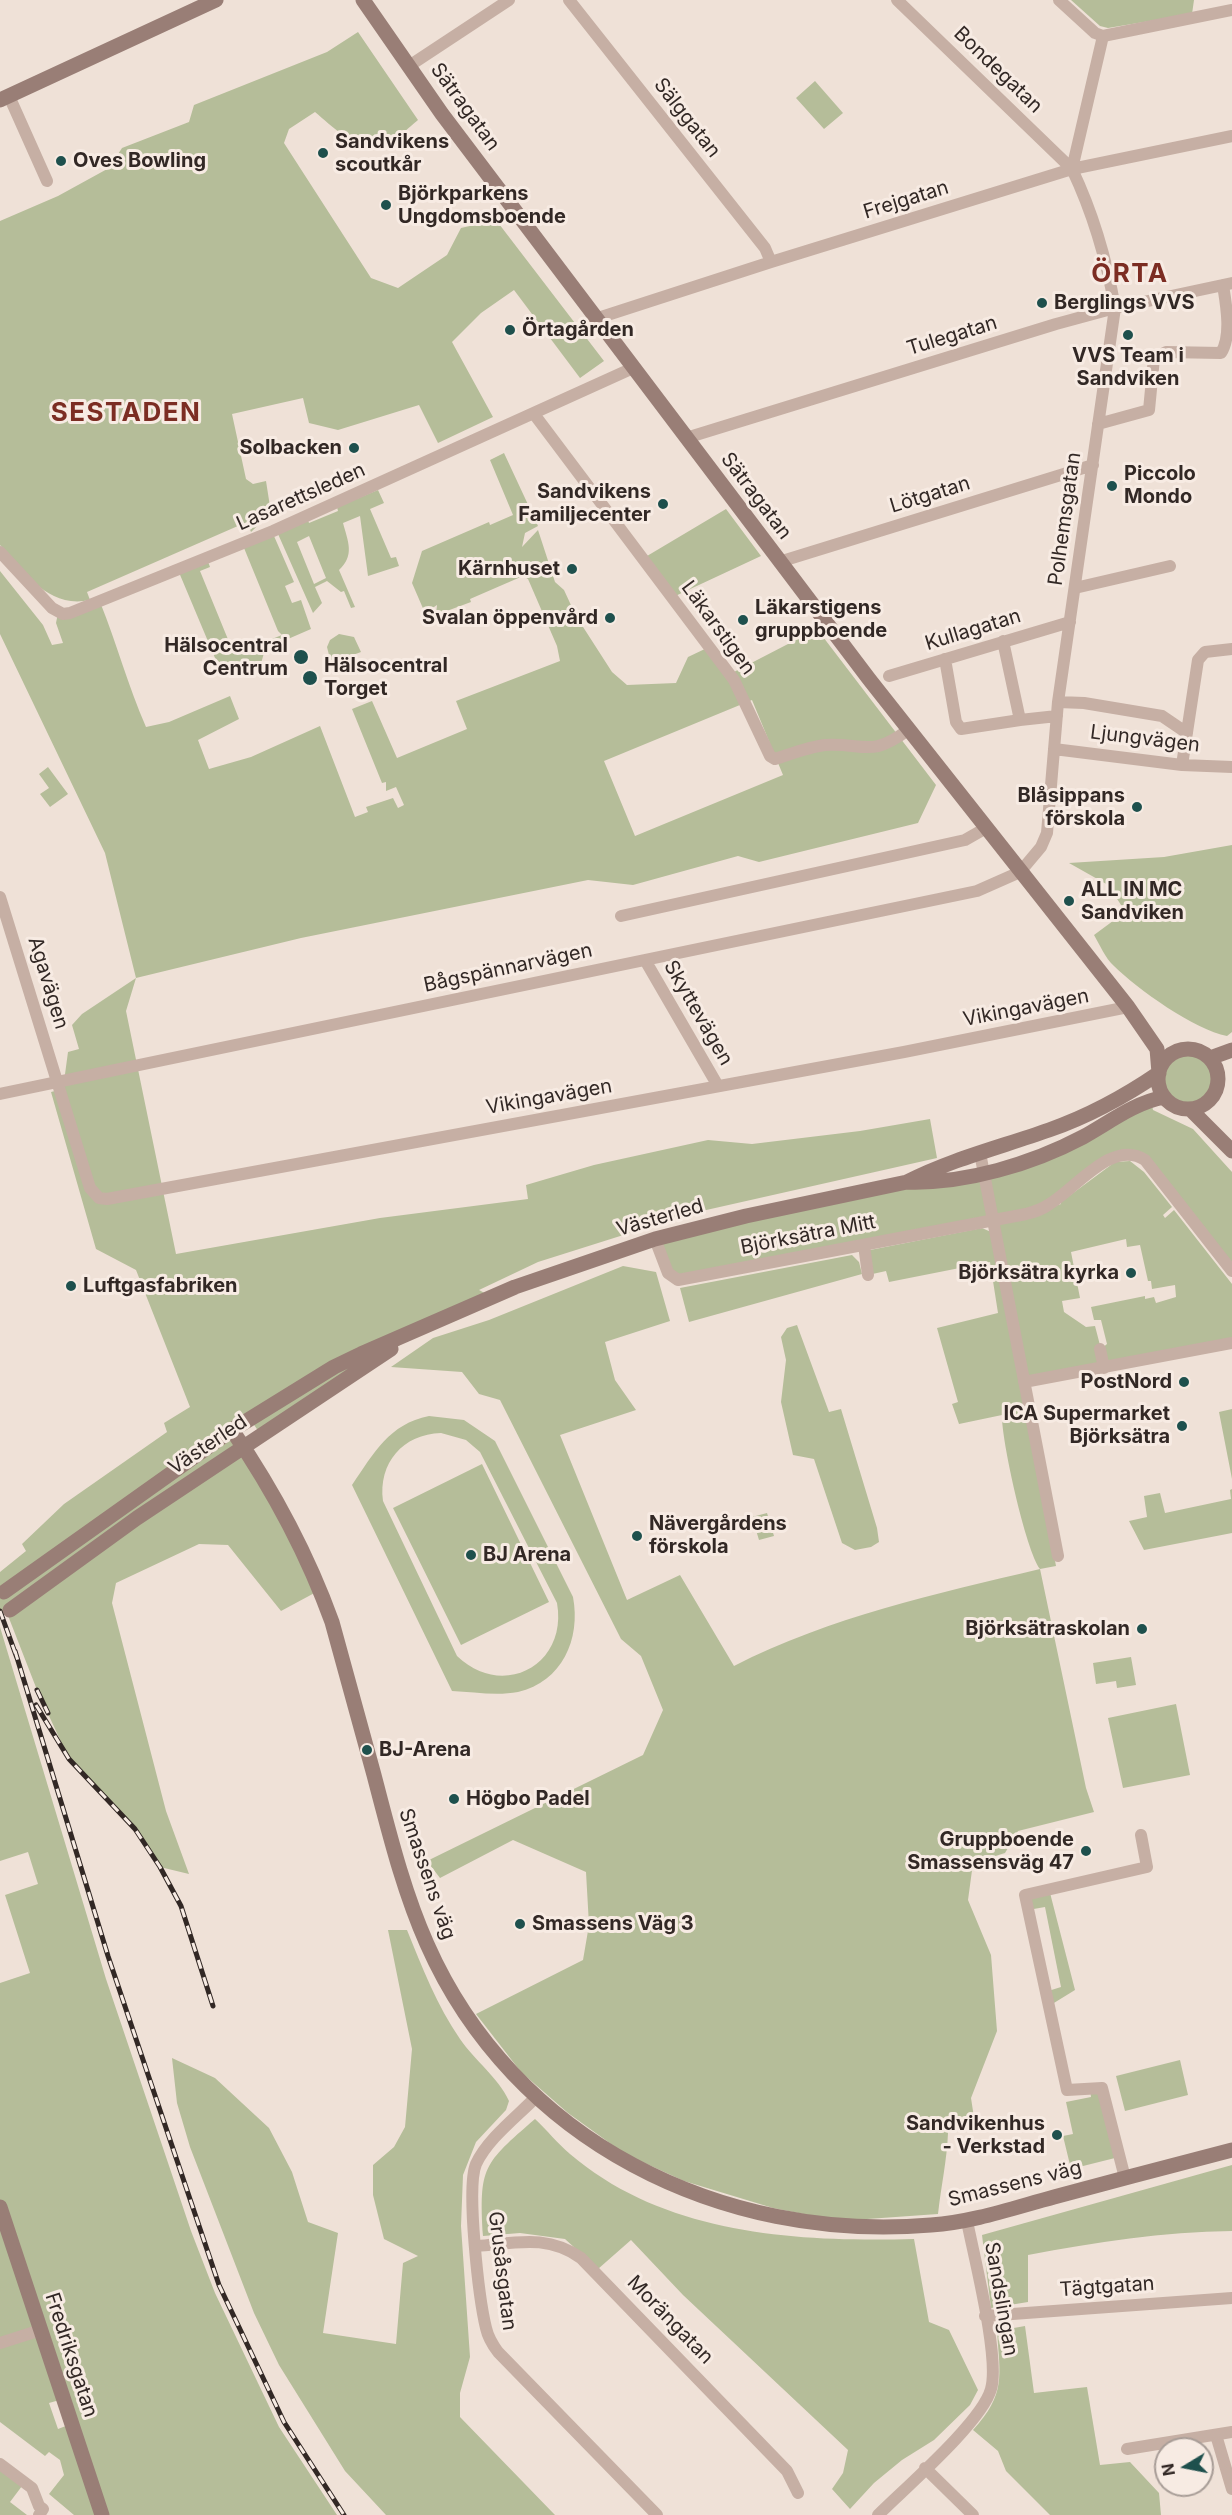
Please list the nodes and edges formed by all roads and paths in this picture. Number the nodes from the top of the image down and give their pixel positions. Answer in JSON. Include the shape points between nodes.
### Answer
{"nodes":[{"id":1,"x":216,"y":0,"type":"edge"},
{"id":2,"x":363,"y":0,"type":"edge"},
{"id":3,"x":509,"y":0,"type":"edge"},
{"id":4,"x":569,"y":0,"type":"edge"},
{"id":5,"x":897,"y":0,"type":"edge"},
{"id":6,"x":1059,"y":0,"type":"edge"},
{"id":7,"x":1232,"y":10,"type":"edge"},
{"id":8,"x":1102,"y":36,"type":"junction"},
{"id":9,"x":409,"y":66,"type":"junction"},
{"id":10,"x":4,"y":98,"type":"edge"},
{"id":11,"x":1232,"y":136,"type":"edge"},
{"id":12,"x":1072,"y":169,"type":"junction"},
{"id":13,"x":47,"y":181,"type":"dead end"},
{"id":14,"x":771,"y":262,"type":"junction"},
{"id":15,"x":1228,"y":284,"type":"edge"},
{"id":16,"x":1115,"y":308,"type":"junction"},
{"id":17,"x":595,"y":319,"type":"junction"},
{"id":18,"x":633,"y":368,"type":"junction"},
{"id":19,"x":534,"y":414,"type":"junction"},
{"id":20,"x":1098,"y":424,"type":"junction"},
{"id":21,"x":686,"y":438,"type":"junction"},
{"id":22,"x":1093,"y":465,"type":"junction"},
{"id":23,"x":0,"y":552,"type":"edge"},
{"id":24,"x":780,"y":562,"type":"junction"},
{"id":25,"x":1170,"y":566,"type":"dead end"},
{"id":26,"x":1075,"y":588,"type":"junction"},
{"id":27,"x":1070,"y":622,"type":"junction"},
{"id":28,"x":1003,"y":641,"type":"junction"},
{"id":29,"x":1232,"y":650,"type":"edge"},
{"id":30,"x":945,"y":659,"type":"junction"},
{"id":31,"x":889,"y":676,"type":"dead end"},
{"id":32,"x":1058,"y":702,"type":"junction"},
{"id":33,"x":1057,"y":716,"type":"junction"},
{"id":34,"x":1020,"y":720,"type":"junction"},
{"id":35,"x":908,"y":730,"type":"junction"},
{"id":36,"x":1186,"y":733,"type":"junction"},
{"id":37,"x":1054,"y":749,"type":"junction"},
{"id":38,"x":1182,"y":765,"type":"junction"},
{"id":39,"x":1232,"y":768,"type":"edge"},
{"id":40,"x":986,"y":828,"type":"junction"},
{"id":41,"x":1020,"y":873,"type":"junction"},
{"id":42,"x":0,"y":897,"type":"edge"},
{"id":43,"x":621,"y":916,"type":"dead end"},
{"id":44,"x":645,"y":960,"type":"junction"},
{"id":45,"x":1128,"y":1007,"type":"junction"},
{"id":46,"x":1232,"y":1050,"type":"edge"},
{"id":47,"x":1176,"y":1051,"type":"junction"},
{"id":48,"x":1210,"y":1058,"type":"junction"},
{"id":49,"x":1232,"y":1071,"type":"edge"},
{"id":50,"x":1159,"y":1073,"type":"junction"},
{"id":51,"x":57,"y":1082,"type":"junction"},
{"id":52,"x":1218,"y":1085,"type":"junction"},
{"id":53,"x":718,"y":1086,"type":"junction"},
{"id":54,"x":0,"y":1094,"type":"edge"},
{"id":55,"x":1164,"y":1097,"type":"junction"},
{"id":56,"x":1195,"y":1107,"type":"junction"},
{"id":57,"x":1232,"y":1149,"type":"edge"},
{"id":58,"x":980,"y":1153,"type":"junction"},
{"id":59,"x":984,"y":1172,"type":"junction"},
{"id":60,"x":907,"y":1182,"type":"junction"},
{"id":61,"x":993,"y":1220,"type":"junction"},
{"id":62,"x":655,"y":1239,"type":"junction"},
{"id":63,"x":864,"y":1245,"type":"junction"},
{"id":64,"x":1232,"y":1271,"type":"edge"},
{"id":65,"x":868,"y":1275,"type":"dead end"},
{"id":66,"x":434,"y":1323,"type":"junction"},
{"id":67,"x":1232,"y":1343,"type":"edge"},
{"id":68,"x":1100,"y":1349,"type":"dead end"},
{"id":69,"x":1104,"y":1368,"type":"junction"},
{"id":70,"x":1024,"y":1382,"type":"junction"},
{"id":71,"x":232,"y":1430,"type":"junction"},
{"id":72,"x":244,"y":1446,"type":"junction"},
{"id":73,"x":1058,"y":1556,"type":"dead end"},
{"id":74,"x":4,"y":1592,"type":"dead end"},
{"id":75,"x":10,"y":1611,"type":"dead end"},
{"id":76,"x":1140,"y":1835,"type":"dead end"},
{"id":77,"x":537,"y":2096,"type":"junction"},
{"id":78,"x":1232,"y":2150,"type":"edge"},
{"id":79,"x":1125,"y":2178,"type":"junction"},
{"id":80,"x":0,"y":2207,"type":"edge"},
{"id":81,"x":967,"y":2221,"type":"junction"},
{"id":82,"x":477,"y":2246,"type":"junction"},
{"id":83,"x":1232,"y":2298,"type":"edge"},
{"id":84,"x":985,"y":2316,"type":"junction"},
{"id":85,"x":41,"y":2330,"type":"junction"},
{"id":86,"x":0,"y":2343,"type":"edge"},
{"id":87,"x":1232,"y":2432,"type":"edge"},
{"id":88,"x":1215,"y":2435,"type":"junction"},
{"id":89,"x":1127,"y":2450,"type":"dead end"},
{"id":90,"x":0,"y":2464,"type":"edge"},
{"id":91,"x":925,"y":2468,"type":"junction"},
{"id":92,"x":1232,"y":2488,"type":"edge"},
{"id":93,"x":798,"y":2493,"type":"dead end"},
{"id":94,"x":39,"y":2515,"type":"edge"},
{"id":95,"x":102,"y":2515,"type":"edge"},
{"id":96,"x":657,"y":2515,"type":"edge"},
{"id":97,"x":878,"y":2515,"type":"edge"},
{"id":98,"x":973,"y":2515,"type":"edge"}],
"edges":[{"from":1,"to":10,"type":"street"},
{"from":2,"to":9,"type":"street","name":"Sätragatan"},
{"from":3,"to":9,"type":"street"},
{"from":4,"to":14,"type":"street","name":"Sälggatan","via":[[765,248]]},
{"from":5,"to":12,"type":"street","name":"Bondegatan"},
{"from":6,"to":8,"type":"street"},
{"from":7,"to":8,"type":"street"},
{"from":8,"to":12,"type":"street"},
{"from":9,"to":17,"type":"street","name":"Sätragatan"},
{"from":10,"to":13,"type":"street"},
{"from":11,"to":12,"type":"street","name":"Frejgatan"},
{"from":12,"to":14,"type":"street","name":"Frejgatan"},
{"from":12,"to":16,"type":"street","name":"Polhemsgatan"},
{"from":14,"to":17,"type":"street","name":"Frejgatan"},
{"from":15,"to":16,"type":"street","name":"Tulegatan"},
{"from":15,"to":20,"type":"street","via":[[1225,348],[1221,352],[1166,352],[1154,358],[1149,410]]},
{"from":16,"to":20,"type":"street","name":"Polhemsgatan"},
{"from":16,"to":21,"type":"street","name":"Tulegatan"},
{"from":17,"to":18,"type":"street","name":"Sätragatan"},
{"from":18,"to":19,"type":"street","name":"Lasarettsleden"},
{"from":18,"to":21,"type":"street","name":"Sätragatan"},
{"from":19,"to":23,"type":"street","name":"Lasarettsleden","via":[[273,531],[70,614],[52,608]]},
{"from":19,"to":35,"type":"street","name":"Läkarstigen","via":[[734,680],[770,756],[775,759],[826,745],[872,748],[886,745]]},
{"from":20,"to":22,"type":"street","name":"Polhemsgatan"},
{"from":21,"to":24,"type":"street","name":"Sätragatan"},
{"from":22,"to":24,"type":"street","name":"Lötgatan"},
{"from":22,"to":26,"type":"street","name":"Polhemsgatan"},
{"from":24,"to":35,"type":"street","name":"Sätragatan"},
{"from":25,"to":26,"type":"street"},
{"from":26,"to":27,"type":"street","name":"Polhemsgatan"},
{"from":27,"to":28,"type":"street","name":"Kullagatan"},
{"from":27,"to":32,"type":"street","name":"Polhemsgatan"},
{"from":28,"to":30,"type":"street","name":"Kullagatan"},
{"from":28,"to":34,"type":"street"},
{"from":29,"to":36,"type":"street","via":[[1205,652],[1198,660]]},
{"from":30,"to":31,"type":"street","name":"Kullagatan"},
{"from":30,"to":34,"type":"street","via":[[956,722],[961,729]]},
{"from":32,"to":33,"type":"street","name":"Polhemsgatan"},
{"from":32,"to":36,"type":"street","via":[[1161,716]]},
{"from":33,"to":34,"type":"street"},
{"from":33,"to":37,"type":"street","name":"Polhemsgatan"},
{"from":35,"to":40,"type":"street","name":"Sätragatan"},
{"from":36,"to":38,"type":"street"},
{"from":37,"to":38,"type":"street","name":"Ljungvägen"},
{"from":37,"to":41,"type":"street","name":"Polhemsgatan","via":[[1047,833]]},
{"from":38,"to":39,"type":"street","name":"Ljungvägen"},
{"from":40,"to":41,"type":"street","name":"Sätragatan"},
{"from":40,"to":43,"type":"street","via":[[965,840]]},
{"from":41,"to":44,"type":"street","name":"Bågspännarvägen","via":[[988,888],[958,895]]},
{"from":41,"to":45,"type":"street","name":"Sätragatan"},
{"from":42,"to":51,"type":"street","name":"Agavägen"},
{"from":44,"to":51,"type":"street","name":"Bågspännarvägen"},
{"from":44,"to":53,"type":"street","name":"Skyttevägen"},
{"from":45,"to":47,"type":"street","name":"Sätragatan"},
{"from":45,"to":50,"type":"street","name":"Sätragatan","via":[[1157,1049]]},
{"from":45,"to":53,"type":"street","name":"Vikingavägen"},
{"from":46,"to":48,"type":"street"},
{"from":47,"to":48,"type":"street","via":[[1194,1049]]},
{"from":47,"to":50,"type":"street","via":[[1163,1062]]},
{"from":48,"to":52,"type":"street"},
{"from":49,"to":52,"type":"street"},
{"from":50,"to":55,"type":"street"},
{"from":50,"to":58,"type":"street","name":"Västerled","via":[[1088,1115]]},
{"from":51,"to":53,"type":"street","name":"Vikingavägen","via":[[90,1188],[99,1198],[107,1199]]},
{"from":51,"to":54,"type":"street","name":"Bågspännarvägen"},
{"from":52,"to":56,"type":"street","via":[[1212,1098]]},
{"from":55,"to":56,"type":"street","via":[[1175,1106]]},
{"from":55,"to":59,"type":"street","name":"Västerled","via":[[1138,1104],[1071,1143]]},
{"from":56,"to":57,"type":"street"},
{"from":58,"to":59,"type":"street"},
{"from":58,"to":60,"type":"street","name":"Västerled","via":[[936,1167]]},
{"from":59,"to":60,"type":"street","name":"Västerled","via":[[938,1183]]},
{"from":59,"to":61,"type":"street"},
{"from":60,"to":62,"type":"street","name":"Västerled"},
{"from":61,"to":63,"type":"street","name":"Björksätra Mitt"},
{"from":61,"to":64,"type":"street","name":"Björksätra Mitt","via":[[1039,1210],[1109,1159],[1134,1155],[1145,1160]]},
{"from":61,"to":70,"type":"street"},
{"from":62,"to":63,"type":"street","name":"Björksätra Mitt","via":[[668,1274],[678,1280]]},
{"from":62,"to":66,"type":"street","name":"Västerled","via":[[514,1287]]},
{"from":63,"to":65,"type":"street"},
{"from":66,"to":71,"type":"street","name":"Västerled","via":[[334,1367]]},
{"from":66,"to":72,"type":"street","name":"Västerled"},
{"from":67,"to":69,"type":"street"},
{"from":68,"to":69,"type":"street"},
{"from":69,"to":70,"type":"street"},
{"from":70,"to":73,"type":"street"},
{"from":71,"to":72,"type":"street","name":"Smassens väg"},
{"from":71,"to":74,"type":"street","name":"Västerled"},
{"from":72,"to":75,"type":"street","name":"Västerled"},
{"from":72,"to":77,"type":"street","name":"Smassens väg","via":[[275,1497],[332,1622],[398,1865],[428,1946],[478,2031]]},
{"from":76,"to":79,"type":"street","via":[[1147,1867],[1025,1894],[1067,2090],[1102,2088]]},
{"from":77,"to":81,"type":"street","name":"Smassens väg","via":[[603,2148],[656,2178],[715,2202],[820,2224],[896,2227]]},
{"from":77,"to":82,"type":"street","name":"Grusåsgatan","via":[[488,2146],[476,2166],[472,2185]]},
{"from":78,"to":79,"type":"street","name":"Smassens väg"},
{"from":79,"to":81,"type":"street","name":"Smassens väg"},
{"from":80,"to":85,"type":"street","name":"Fredriksgatan"},
{"from":81,"to":84,"type":"street","name":"Sandslingan"},
{"from":82,"to":93,"type":"street","name":"Morängatan","via":[[543,2242],[563,2247],[581,2258],[787,2471]]},
{"from":82,"to":96,"type":"street","name":"Grusåsgatan","via":[[484,2317],[493,2345]]},
{"from":83,"to":84,"type":"street","name":"Tägtgatan"},
{"from":84,"to":91,"type":"street","name":"Sandslingan","via":[[993,2361],[989,2396],[978,2414]]},
{"from":85,"to":86,"type":"street"},
{"from":85,"to":95,"type":"street","name":"Fredriksgatan"},
{"from":87,"to":88,"type":"street"},
{"from":88,"to":89,"type":"street"},
{"from":88,"to":92,"type":"street"},
{"from":90,"to":94,"type":"street","via":[[32,2488],[43,2509]]},
{"from":91,"to":97,"type":"street","name":"Sandslingan"},
{"from":91,"to":98,"type":"street"}]}
